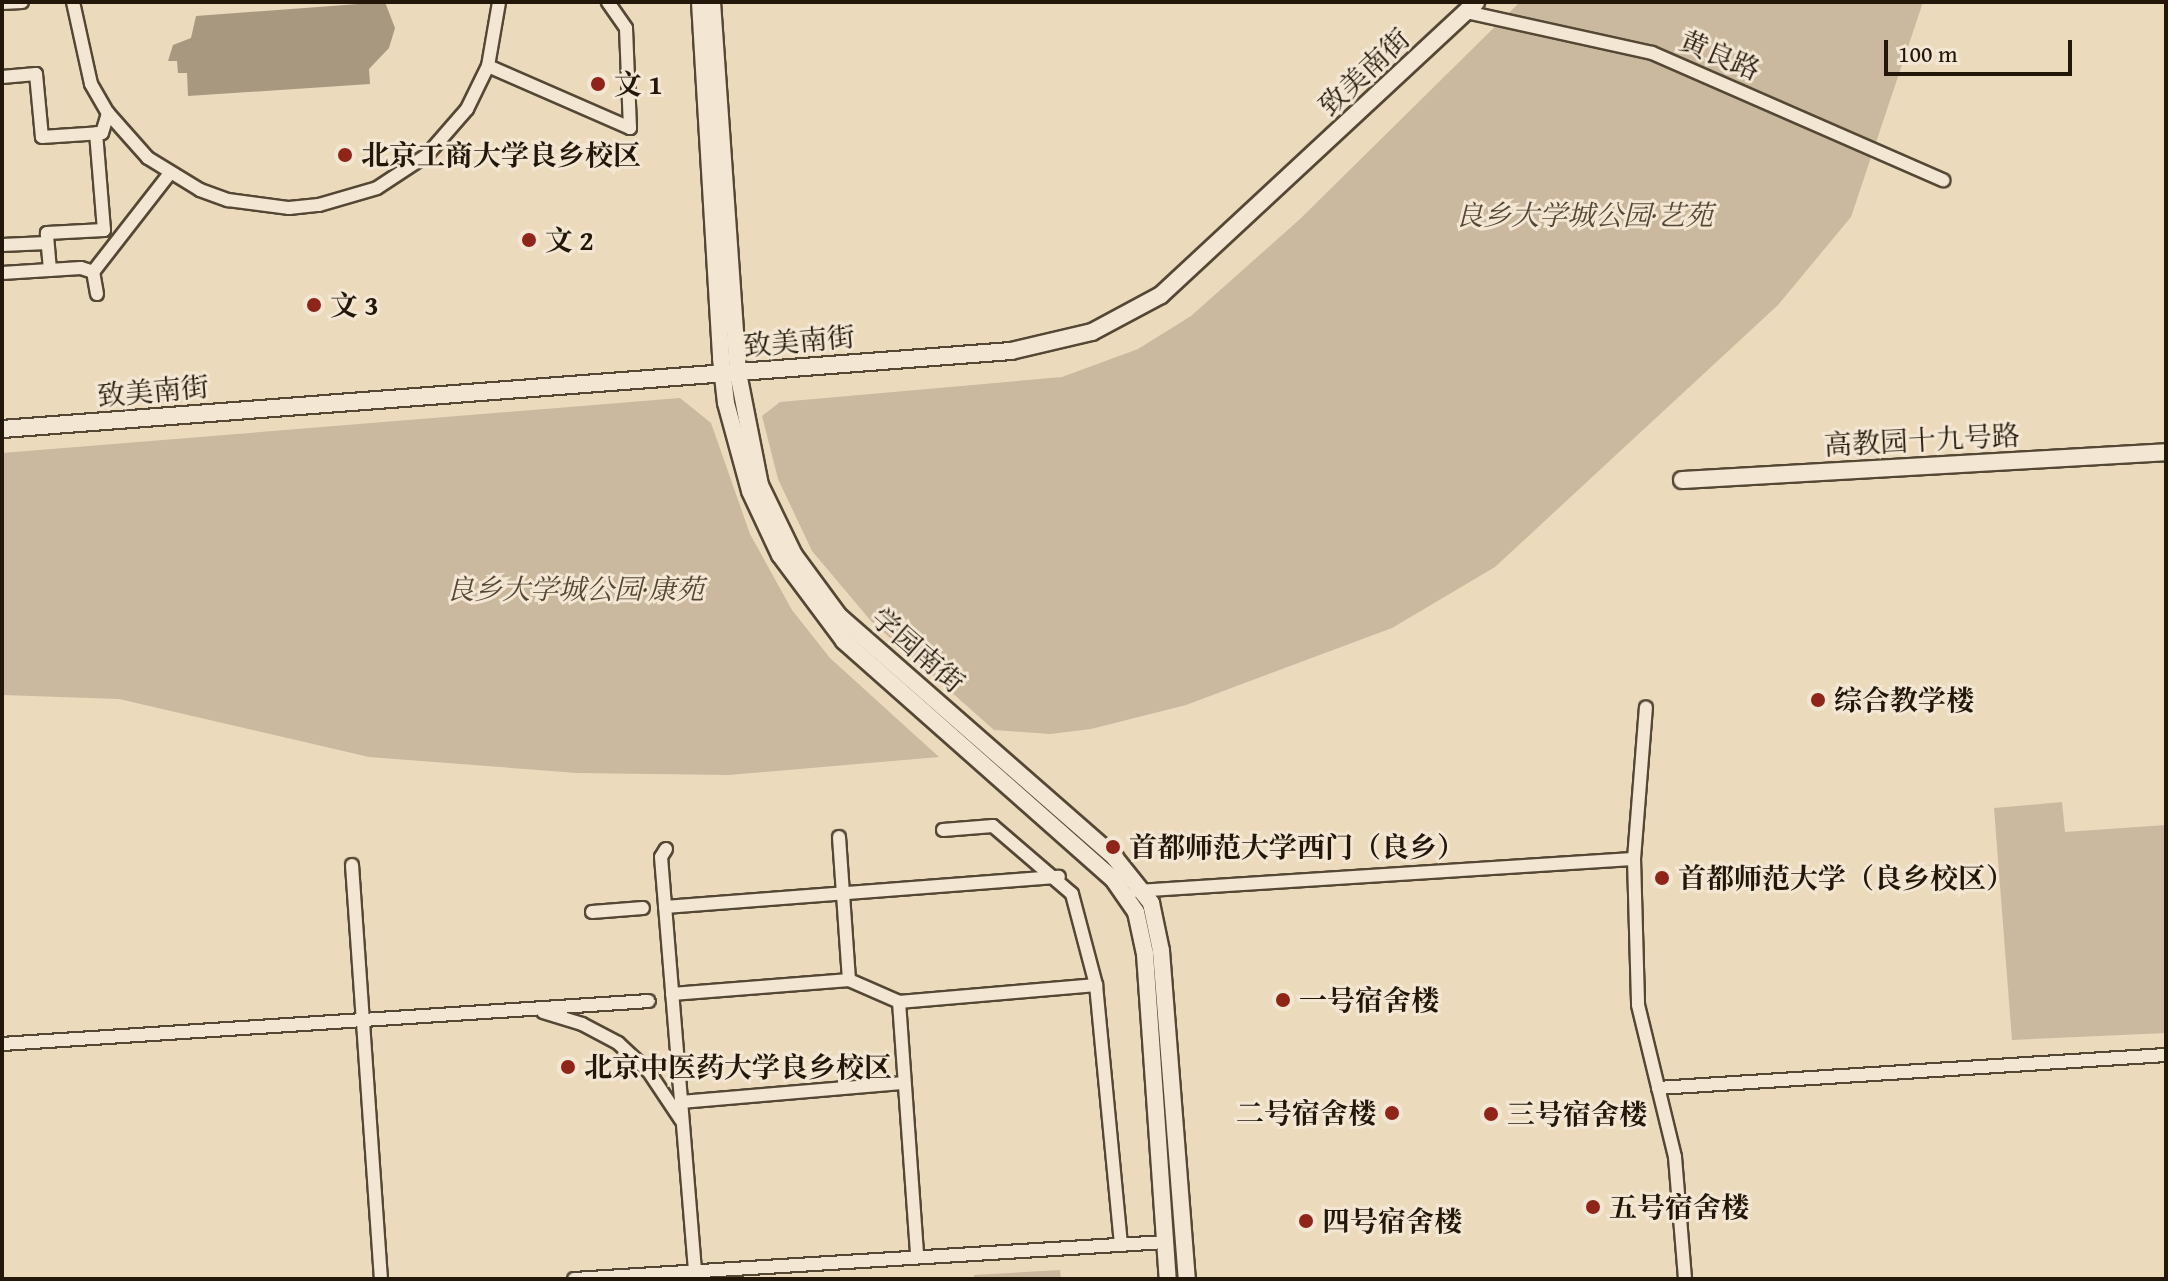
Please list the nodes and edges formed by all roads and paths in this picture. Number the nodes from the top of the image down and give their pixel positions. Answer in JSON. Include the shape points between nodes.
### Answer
{"nodes":[{"id":1,"x":22,"y":2,"type":"edge"},
{"id":2,"x":73,"y":2,"type":"edge"},
{"id":3,"x":499,"y":2,"type":"edge"},
{"id":4,"x":608,"y":2,"type":"edge"},
{"id":5,"x":700,"y":2,"type":"edge"},
{"id":6,"x":712,"y":2,"type":"edge"},
{"id":7,"x":2,"y":3,"type":"edge"},
{"id":8,"x":1471,"y":7,"type":"edge"},
{"id":9,"x":488,"y":66,"type":"junction"},
{"id":10,"x":2,"y":77,"type":"edge"},
{"id":11,"x":108,"y":113,"type":"junction"},
{"id":12,"x":96,"y":133,"type":"junction"},
{"id":13,"x":170,"y":173,"type":"junction"},
{"id":14,"x":1943,"y":180,"type":"dead end"},
{"id":15,"x":47,"y":243,"type":"junction"},
{"id":16,"x":2,"y":245,"type":"edge"},
{"id":17,"x":50,"y":270,"type":"junction"},
{"id":18,"x":93,"y":272,"type":"junction"},
{"id":19,"x":2,"y":273,"type":"edge"},
{"id":20,"x":97,"y":294,"type":"dead end"},
{"id":21,"x":731,"y":374,"type":"junction"},
{"id":22,"x":2,"y":429,"type":"edge"},
{"id":23,"x":2166,"y":452,"type":"edge"},
{"id":24,"x":1682,"y":480,"type":"dead end"},
{"id":25,"x":1646,"y":707,"type":"dead end"},
{"id":26,"x":943,"y":830,"type":"dead end"},
{"id":27,"x":839,"y":837,"type":"dead end"},
{"id":28,"x":666,"y":849,"type":"dead end"},
{"id":29,"x":1634,"y":859,"type":"junction"},
{"id":30,"x":352,"y":865,"type":"dead end"},
{"id":31,"x":1059,"y":877,"type":"junction"},
{"id":32,"x":1135,"y":892,"type":"junction"},
{"id":33,"x":843,"y":893,"type":"junction"},
{"id":34,"x":665,"y":907,"type":"junction"},
{"id":35,"x":643,"y":908,"type":"dead end"},
{"id":36,"x":592,"y":912,"type":"dead end"},
{"id":37,"x":849,"y":980,"type":"junction"},
{"id":38,"x":1096,"y":985,"type":"junction"},
{"id":39,"x":672,"y":994,"type":"junction"},
{"id":40,"x":649,"y":1001,"type":"dead end"},
{"id":41,"x":899,"y":1002,"type":"junction"},
{"id":42,"x":535,"y":1009,"type":"junction"},
{"id":43,"x":364,"y":1020,"type":"junction"},
{"id":44,"x":2,"y":1044,"type":"edge"},
{"id":45,"x":2166,"y":1055,"type":"edge"},
{"id":46,"x":904,"y":1083,"type":"junction"},
{"id":47,"x":1658,"y":1088,"type":"junction"},
{"id":48,"x":681,"y":1102,"type":"junction"},
{"id":49,"x":683,"y":1123,"type":"junction"},
{"id":50,"x":1166,"y":1242,"type":"junction"},
{"id":51,"x":1121,"y":1245,"type":"junction"},
{"id":52,"x":917,"y":1254,"type":"junction"},
{"id":53,"x":381,"y":1279,"type":"edge"},
{"id":54,"x":574,"y":1279,"type":"edge"},
{"id":55,"x":696,"y":1279,"type":"edge"},
{"id":56,"x":1168,"y":1279,"type":"edge"},
{"id":57,"x":1187,"y":1279,"type":"edge"},
{"id":58,"x":1685,"y":1279,"type":"edge"}],
"edges":[{"from":1,"to":7,"type":"street"},
{"from":2,"to":11,"type":"street","via":[[82,58]]},
{"from":3,"to":9,"type":"street"},
{"from":4,"to":9,"type":"street","via":[[626,28],[630,128]]},
{"from":5,"to":21,"type":"street","name":"学园南街"},
{"from":6,"to":21,"type":"street","name":"学园南街"},
{"from":8,"to":14,"type":"street","name":"黄良路","via":[[1652,53]]},
{"from":8,"to":21,"type":"street","name":"致美南街","via":[[1161,295],[1092,332],[1011,351]]},
{"from":9,"to":13,"type":"street","via":[[467,109],[427,155],[377,188],[349,198],[289,208],[258,206],[200,190]]},
{"from":10,"to":12,"type":"street","via":[[36,74],[42,137]]},
{"from":11,"to":12,"type":"street","via":[[102,133]]},
{"from":11,"to":13,"type":"street","via":[[148,158]]},
{"from":12,"to":15,"type":"street","via":[[104,230],[47,233]]},
{"from":13,"to":18,"type":"street"},
{"from":15,"to":16,"type":"street"},
{"from":15,"to":17,"type":"street"},
{"from":17,"to":18,"type":"street"},
{"from":17,"to":19,"type":"street"},
{"from":18,"to":20,"type":"street"},
{"from":21,"to":22,"type":"street","name":"致美南街"},
{"from":21,"to":32,"type":"street","name":"学园南街","via":[[750,491],[780,555],[828,623]]},
{"from":23,"to":24,"type":"street","name":"高教园十九号路"},
{"from":25,"to":29,"type":"street"},
{"from":26,"to":31,"type":"street","via":[[993,826]]},
{"from":27,"to":33,"type":"street"},
{"from":28,"to":34,"type":"street","via":[[661,857]]},
{"from":29,"to":32,"type":"street"},
{"from":29,"to":47,"type":"street","via":[[1638,1005]]},
{"from":30,"to":43,"type":"street"},
{"from":31,"to":33,"type":"street"},
{"from":31,"to":38,"type":"street","via":[[1072,894]]},
{"from":32,"to":50,"type":"street","via":[[1145,954]]},
{"from":32,"to":57,"type":"street","name":"学园南街","via":[[1158,921]]},
{"from":33,"to":34,"type":"street"},
{"from":33,"to":37,"type":"street"},
{"from":34,"to":39,"type":"street"},
{"from":35,"to":36,"type":"street"},
{"from":37,"to":39,"type":"street"},
{"from":37,"to":41,"type":"street"},
{"from":38,"to":41,"type":"street"},
{"from":38,"to":51,"type":"street"},
{"from":39,"to":48,"type":"street"},
{"from":40,"to":42,"type":"street"},
{"from":41,"to":46,"type":"street"},
{"from":42,"to":43,"type":"street"},
{"from":42,"to":49,"type":"street","via":[[618,1043],[649,1072]]},
{"from":43,"to":44,"type":"street"},
{"from":43,"to":53,"type":"street"},
{"from":45,"to":47,"type":"street"},
{"from":46,"to":48,"type":"street"},
{"from":46,"to":52,"type":"street"},
{"from":47,"to":58,"type":"street","via":[[1675,1157]]},
{"from":48,"to":49,"type":"street"},
{"from":49,"to":55,"type":"street"},
{"from":50,"to":51,"type":"street"},
{"from":50,"to":56,"type":"street"},
{"from":51,"to":52,"type":"street"},
{"from":52,"to":54,"type":"street"}]}
